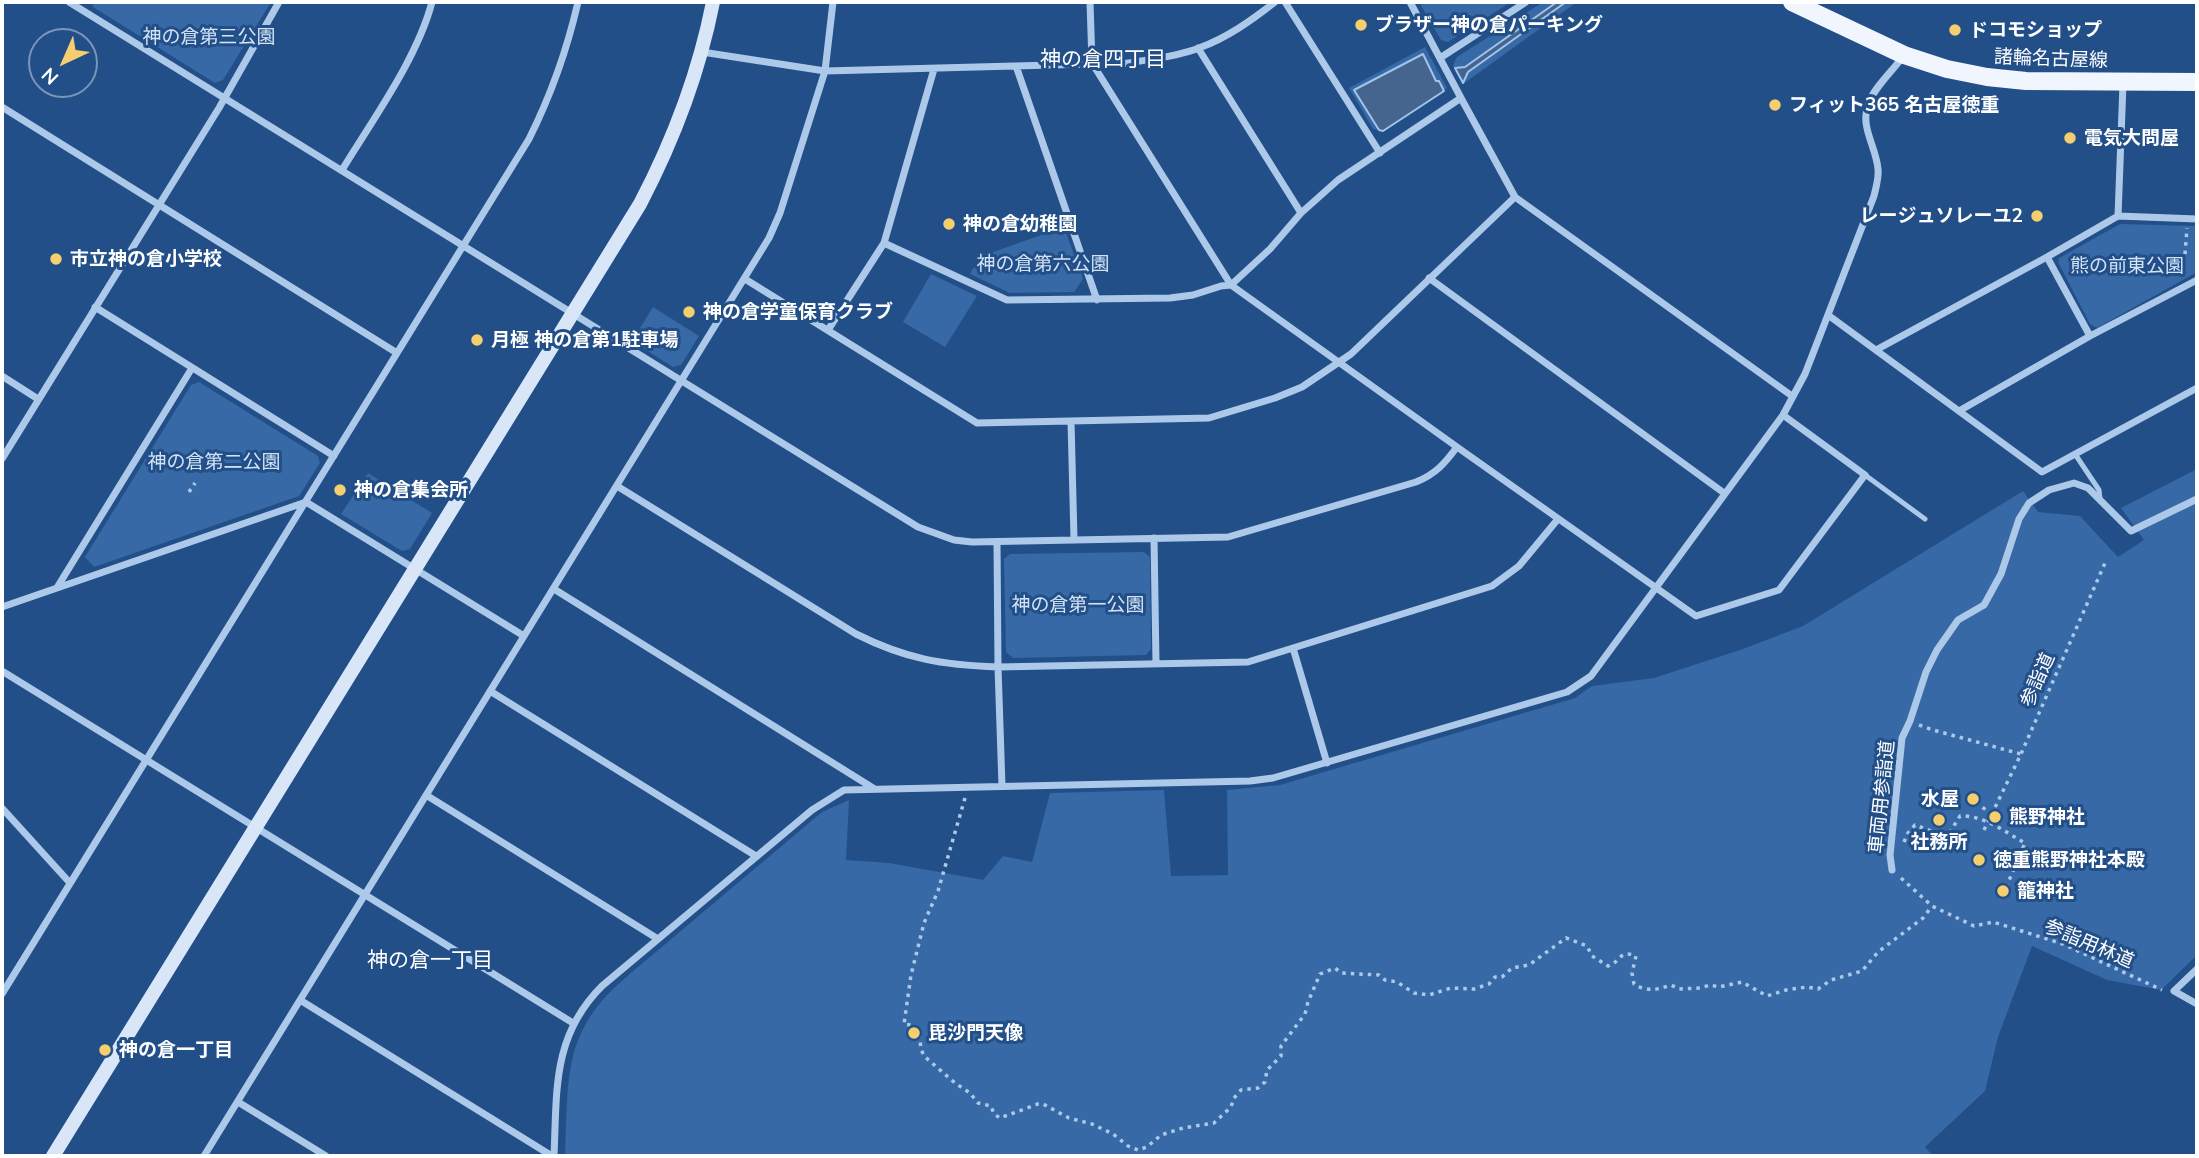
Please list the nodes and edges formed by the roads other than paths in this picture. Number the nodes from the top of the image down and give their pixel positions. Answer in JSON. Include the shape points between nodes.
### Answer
{"nodes":[{"id":1,"x":279,"y":2,"type":"edge"},
{"id":2,"x":432,"y":2,"type":"edge"},
{"id":3,"x":578,"y":2,"type":"edge"},
{"id":4,"x":713,"y":2,"type":"edge"},
{"id":5,"x":833,"y":2,"type":"edge"},
{"id":6,"x":1090,"y":2,"type":"edge"},
{"id":7,"x":1275,"y":2,"type":"edge"},
{"id":8,"x":1285,"y":2,"type":"edge"},
{"id":9,"x":1410,"y":2,"type":"edge"},
{"id":10,"x":1526,"y":2,"type":"edge"},
{"id":11,"x":74,"y":3,"type":"edge"},
{"id":12,"x":1800,"y":3,"type":"edge"},
{"id":13,"x":1198,"y":48,"type":"junction"},
{"id":14,"x":702,"y":52,"type":"junction"},
{"id":15,"x":1904,"y":55,"type":"junction"},
{"id":16,"x":1440,"y":58,"type":"junction"},
{"id":17,"x":1092,"y":63,"type":"junction"},
{"id":18,"x":1016,"y":66,"type":"junction"},
{"id":19,"x":934,"y":69,"type":"junction"},
{"id":20,"x":825,"y":71,"type":"junction"},
{"id":21,"x":2197,"y":82,"type":"edge"},
{"id":22,"x":2123,"y":83,"type":"junction"},
{"id":23,"x":224,"y":96,"type":"junction"},
{"id":24,"x":1461,"y":98,"type":"junction"},
{"id":25,"x":2,"y":107,"type":"edge"},
{"id":26,"x":1380,"y":153,"type":"junction"},
{"id":27,"x":342,"y":170,"type":"junction"},
{"id":28,"x":1515,"y":197,"type":"junction"},
{"id":29,"x":159,"y":206,"type":"junction"},
{"id":30,"x":1301,"y":213,"type":"junction"},
{"id":31,"x":2118,"y":216,"type":"junction"},
{"id":32,"x":2197,"y":219,"type":"edge"},
{"id":33,"x":884,"y":243,"type":"junction"},
{"id":34,"x":463,"y":246,"type":"junction"},
{"id":35,"x":2047,"y":257,"type":"junction"},
{"id":36,"x":1429,"y":278,"type":"junction"},
{"id":37,"x":745,"y":279,"type":"junction"},
{"id":38,"x":2197,"y":280,"type":"edge"},
{"id":39,"x":1231,"y":285,"type":"junction"},
{"id":40,"x":1097,"y":300,"type":"junction"},
{"id":41,"x":96,"y":307,"type":"junction"},
{"id":42,"x":572,"y":313,"type":"junction"},
{"id":43,"x":1828,"y":315,"type":"junction"},
{"id":44,"x":828,"y":330,"type":"junction"},
{"id":45,"x":2090,"y":336,"type":"junction"},
{"id":46,"x":1876,"y":349,"type":"junction"},
{"id":47,"x":397,"y":353,"type":"junction"},
{"id":48,"x":1339,"y":362,"type":"junction"},
{"id":49,"x":192,"y":368,"type":"junction"},
{"id":50,"x":2,"y":376,"type":"edge"},
{"id":51,"x":682,"y":380,"type":"junction"},
{"id":52,"x":2197,"y":388,"type":"edge"},
{"id":53,"x":1792,"y":396,"type":"junction"},
{"id":54,"x":38,"y":399,"type":"junction"},
{"id":55,"x":1959,"y":411,"type":"junction"},
{"id":56,"x":1783,"y":415,"type":"junction"},
{"id":57,"x":1071,"y":421,"type":"junction"},
{"id":58,"x":1457,"y":447,"type":"junction"},
{"id":59,"x":2075,"y":454,"type":"junction"},
{"id":60,"x":334,"y":456,"type":"junction"},
{"id":61,"x":2,"y":459,"type":"edge"},
{"id":62,"x":1865,"y":475,"type":"junction"},
{"id":63,"x":617,"y":486,"type":"junction"},
{"id":64,"x":1724,"y":492,"type":"junction"},
{"id":65,"x":2100,"y":499,"type":"junction"},
{"id":66,"x":2197,"y":499,"type":"edge"},
{"id":67,"x":306,"y":502,"type":"junction"},
{"id":68,"x":1558,"y":519,"type":"junction"},
{"id":69,"x":1925,"y":519,"type":"dead end"},
{"id":70,"x":1154,"y":538,"type":"junction"},
{"id":71,"x":1074,"y":539,"type":"junction"},
{"id":72,"x":997,"y":542,"type":"junction"},
{"id":73,"x":415,"y":568,"type":"junction"},
{"id":74,"x":57,"y":587,"type":"junction"},
{"id":75,"x":1655,"y":587,"type":"junction"},
{"id":76,"x":554,"y":589,"type":"junction"},
{"id":77,"x":2,"y":607,"type":"edge"},
{"id":78,"x":524,"y":636,"type":"junction"},
{"id":79,"x":1293,"y":648,"type":"junction"},
{"id":80,"x":1156,"y":663,"type":"junction"},
{"id":81,"x":998,"y":667,"type":"junction"},
{"id":82,"x":2,"y":671,"type":"edge"},
{"id":83,"x":490,"y":691,"type":"junction"},
{"id":84,"x":147,"y":760,"type":"junction"},
{"id":85,"x":1327,"y":763,"type":"junction"},
{"id":86,"x":1002,"y":786,"type":"junction"},
{"id":87,"x":874,"y":789,"type":"junction"},
{"id":88,"x":426,"y":795,"type":"junction"},
{"id":89,"x":2,"y":808,"type":"edge"},
{"id":90,"x":255,"y":828,"type":"junction"},
{"id":91,"x":756,"y":856,"type":"junction"},
{"id":92,"x":1892,"y":870,"type":"road end"},
{"id":93,"x":70,"y":883,"type":"junction"},
{"id":94,"x":364,"y":894,"type":"junction"},
{"id":95,"x":658,"y":939,"type":"junction"},
{"id":96,"x":2197,"y":969,"type":"edge"},
{"id":97,"x":4,"y":983,"type":"edge"},
{"id":98,"x":2,"y":994,"type":"edge"},
{"id":99,"x":300,"y":1000,"type":"junction"},
{"id":100,"x":2197,"y":1004,"type":"edge"},
{"id":101,"x":573,"y":1023,"type":"junction"},
{"id":102,"x":238,"y":1102,"type":"junction"},
{"id":103,"x":53,"y":1156,"type":"edge"},
{"id":104,"x":204,"y":1156,"type":"edge"},
{"id":105,"x":326,"y":1156,"type":"edge"},
{"id":106,"x":553,"y":1156,"type":"edge"}],
"edges":[{"from":1,"to":23,"type":"street"},
{"from":2,"to":27,"type":"street","via":[[409,59]]},
{"from":3,"to":34,"type":"street","via":[[562,61],[538,120]]},
{"from":4,"to":14,"type":"street"},
{"from":5,"to":20,"type":"street"},
{"from":6,"to":17,"type":"street"},
{"from":7,"to":13,"type":"street"},
{"from":8,"to":26,"type":"street"},
{"from":9,"to":16,"type":"street"},
{"from":10,"to":16,"type":"street"},
{"from":11,"to":23,"type":"street"},
{"from":12,"to":15,"type":"main road","name":"諸輪名古屋線"},
{"from":13,"to":17,"type":"street","via":[[1128,63]]},
{"from":13,"to":30,"type":"street"},
{"from":14,"to":20,"type":"street"},
{"from":14,"to":42,"type":"street","via":[[660,166]]},
{"from":15,"to":22,"type":"main road","name":"諸輪名古屋線","via":[[1987,77]]},
{"from":15,"to":43,"type":"street","via":[[1875,92],[1865,116],[1878,180]]},
{"from":16,"to":24,"type":"street"},
{"from":17,"to":18,"type":"street"},
{"from":17,"to":39,"type":"street"},
{"from":18,"to":19,"type":"street"},
{"from":18,"to":40,"type":"street"},
{"from":19,"to":20,"type":"street"},
{"from":19,"to":33,"type":"street"},
{"from":20,"to":37,"type":"street","via":[[780,213]]},
{"from":21,"to":22,"type":"main road","name":"諸輪名古屋線"},
{"from":22,"to":31,"type":"street"},
{"from":23,"to":27,"type":"street"},
{"from":23,"to":29,"type":"street"},
{"from":24,"to":26,"type":"street"},
{"from":24,"to":28,"type":"street"},
{"from":25,"to":29,"type":"street"},
{"from":26,"to":30,"type":"street","via":[[1338,180]]},
{"from":27,"to":34,"type":"street"},
{"from":28,"to":36,"type":"street"},
{"from":28,"to":53,"type":"street"},
{"from":29,"to":41,"type":"street"},
{"from":29,"to":47,"type":"street"},
{"from":30,"to":39,"type":"street"},
{"from":31,"to":32,"type":"street"},
{"from":31,"to":35,"type":"street"},
{"from":33,"to":40,"type":"street","via":[[1007,300]]},
{"from":33,"to":44,"type":"street"},
{"from":34,"to":42,"type":"street"},
{"from":34,"to":47,"type":"street"},
{"from":35,"to":45,"type":"street"},
{"from":35,"to":46,"type":"street"},
{"from":36,"to":48,"type":"street"},
{"from":36,"to":64,"type":"street"},
{"from":37,"to":44,"type":"street"},
{"from":37,"to":51,"type":"street"},
{"from":38,"to":45,"type":"street"},
{"from":39,"to":40,"type":"street","via":[[1170,298]]},
{"from":39,"to":48,"type":"street"},
{"from":41,"to":49,"type":"street"},
{"from":41,"to":54,"type":"street"},
{"from":42,"to":51,"type":"street"},
{"from":42,"to":73,"type":"street"},
{"from":43,"to":46,"type":"street"},
{"from":43,"to":53,"type":"street"},
{"from":44,"to":57,"type":"street","via":[[976,423]]},
{"from":45,"to":55,"type":"street"},
{"from":46,"to":55,"type":"street"},
{"from":47,"to":60,"type":"street"},
{"from":48,"to":57,"type":"street","via":[[1302,387],[1209,418]]},
{"from":48,"to":58,"type":"street"},
{"from":49,"to":60,"type":"street"},
{"from":49,"to":74,"type":"street"},
{"from":50,"to":54,"type":"street"},
{"from":51,"to":63,"type":"street"},
{"from":51,"to":72,"type":"street","via":[[929,532],[954,540]]},
{"from":52,"to":59,"type":"street"},
{"from":53,"to":56,"type":"street"},
{"from":54,"to":61,"type":"street"},
{"from":55,"to":59,"type":"street","via":[[2042,472]]},
{"from":56,"to":62,"type":"street"},
{"from":56,"to":64,"type":"street"},
{"from":57,"to":71,"type":"street"},
{"from":58,"to":68,"type":"street"},
{"from":58,"to":70,"type":"street","via":[[1436,472],[1416,482],[1228,537]]},
{"from":59,"to":65,"type":"lane"},
{"from":60,"to":67,"type":"street"},
{"from":62,"to":69,"type":"lane"},
{"from":62,"to":75,"type":"street","via":[[1779,590],[1696,616]]},
{"from":63,"to":76,"type":"street"},
{"from":63,"to":81,"type":"street","via":[[881,647],[923,660]]},
{"from":64,"to":75,"type":"street"},
{"from":65,"to":66,"type":"street","name":"車両用参詣道","via":[[2131,530]]},
{"from":65,"to":92,"type":"street","name":"車両用参詣道","via":[[2074,483],[2049,490],[2029,503],[1994,590],[1984,605],[1958,620],[1937,650],[1902,737]]},
{"from":67,"to":73,"type":"street"},
{"from":67,"to":74,"type":"street"},
{"from":67,"to":84,"type":"street"},
{"from":68,"to":75,"type":"street"},
{"from":68,"to":79,"type":"street","via":[[1519,566],[1492,586]]},
{"from":70,"to":71,"type":"street"},
{"from":70,"to":80,"type":"street"},
{"from":71,"to":72,"type":"street"},
{"from":72,"to":81,"type":"street"},
{"from":73,"to":78,"type":"street"},
{"from":73,"to":90,"type":"street"},
{"from":74,"to":77,"type":"street"},
{"from":75,"to":85,"type":"street","via":[[1591,676],[1567,692]]},
{"from":76,"to":78,"type":"street"},
{"from":76,"to":87,"type":"street"},
{"from":78,"to":83,"type":"street"},
{"from":79,"to":80,"type":"street","via":[[1248,662]]},
{"from":79,"to":85,"type":"street"},
{"from":80,"to":81,"type":"street"},
{"from":81,"to":86,"type":"street"},
{"from":82,"to":84,"type":"street"},
{"from":83,"to":88,"type":"street"},
{"from":83,"to":91,"type":"street"},
{"from":84,"to":90,"type":"street"},
{"from":84,"to":93,"type":"street"},
{"from":85,"to":86,"type":"street","via":[[1250,781]]},
{"from":86,"to":87,"type":"street"},
{"from":87,"to":91,"type":"street","via":[[844,790],[831,796]]},
{"from":88,"to":94,"type":"street"},
{"from":88,"to":95,"type":"street"},
{"from":89,"to":93,"type":"street"},
{"from":90,"to":94,"type":"street"},
{"from":90,"to":103,"type":"street"},
{"from":91,"to":95,"type":"street"},
{"from":93,"to":97,"type":"street"},
{"from":94,"to":99,"type":"street"},
{"from":94,"to":101,"type":"street"},
{"from":95,"to":101,"type":"street","via":[[602,985]]},
{"from":96,"to":100,"type":"street","via":[[2174,991]]},
{"from":97,"to":98,"type":"street"},
{"from":99,"to":102,"type":"street"},
{"from":99,"to":106,"type":"street"},
{"from":101,"to":106,"type":"street","via":[[562,1049]]},
{"from":102,"to":104,"type":"street"},
{"from":102,"to":105,"type":"street"}]}
